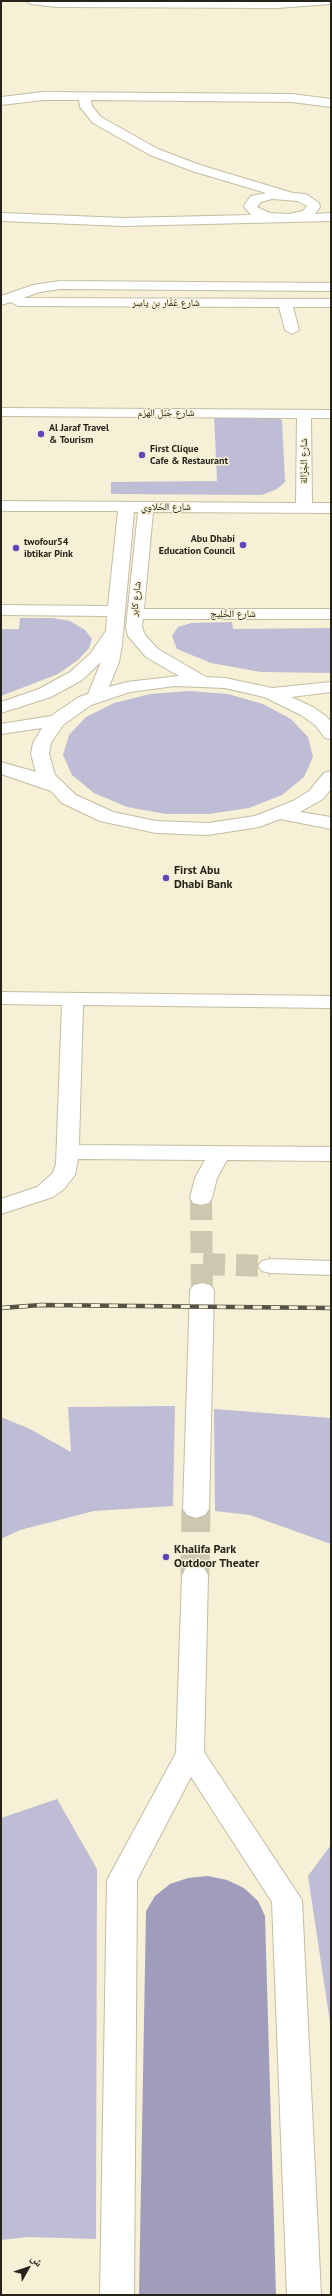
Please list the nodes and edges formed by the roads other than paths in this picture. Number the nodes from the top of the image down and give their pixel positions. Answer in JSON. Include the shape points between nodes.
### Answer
{"nodes":[{"id":1,"x":31,"y":1,"type":"edge"},
{"id":2,"x":331,"y":1,"type":"edge"},
{"id":3,"x":93,"y":3,"type":"edge"},
{"id":4,"x":84,"y":96,"type":"junction"},
{"id":5,"x":1,"y":101,"type":"edge"},
{"id":6,"x":331,"y":103,"type":"edge"},
{"id":7,"x":226,"y":176,"type":"junction"},
{"id":8,"x":296,"y":196,"type":"junction"},
{"id":9,"x":323,"y":201,"type":"dead end"},
{"id":10,"x":251,"y":203,"type":"junction"},
{"id":11,"x":1,"y":217,"type":"edge"},
{"id":12,"x":331,"y":217,"type":"edge"},
{"id":13,"x":290,"y":218,"type":"junction"},
{"id":14,"x":190,"y":221,"type":"junction"},
{"id":15,"x":331,"y":287,"type":"edge"},
{"id":16,"x":1,"y":301,"type":"edge"},
{"id":17,"x":285,"y":303,"type":"junction"},
{"id":18,"x":331,"y":303,"type":"edge"},
{"id":19,"x":292,"y":330,"type":"dead end"},
{"id":20,"x":1,"y":412,"type":"edge"},
{"id":21,"x":304,"y":414,"type":"junction"},
{"id":22,"x":331,"y":414,"type":"edge"},
{"id":23,"x":1,"y":506,"type":"edge"},
{"id":24,"x":126,"y":506,"type":"junction"},
{"id":25,"x":146,"y":507,"type":"junction"},
{"id":26,"x":304,"y":508,"type":"junction"},
{"id":27,"x":331,"y":508,"type":"edge"},
{"id":28,"x":1,"y":610,"type":"edge"},
{"id":29,"x":134,"y":614,"type":"junction"},
{"id":30,"x":331,"y":614,"type":"edge"},
{"id":31,"x":114,"y":619,"type":"junction"},
{"id":32,"x":200,"y":681,"type":"junction"},
{"id":33,"x":331,"y":687,"type":"edge"},
{"id":34,"x":270,"y":694,"type":"junction"},
{"id":35,"x":96,"y":697,"type":"junction"},
{"id":36,"x":1,"y":708,"type":"edge"},
{"id":37,"x":56,"y":722,"type":"junction"},
{"id":38,"x":1,"y":729,"type":"edge"},
{"id":39,"x":331,"y":734,"type":"edge"},
{"id":40,"x":1,"y":768,"type":"edge"},
{"id":41,"x":331,"y":777,"type":"edge"},
{"id":42,"x":56,"y":787,"type":"junction"},
{"id":43,"x":281,"y":814,"type":"junction"},
{"id":44,"x":331,"y":823,"type":"edge"},
{"id":45,"x":1,"y":998,"type":"edge"},
{"id":46,"x":73,"y":999,"type":"junction"},
{"id":47,"x":331,"y":1002,"type":"edge"},
{"id":48,"x":220,"y":1153,"type":"junction"},
{"id":49,"x":67,"y":1154,"type":"junction"},
{"id":50,"x":331,"y":1154,"type":"edge"},
{"id":51,"x":201,"y":1198,"type":"tunnel mouth"},
{"id":52,"x":1,"y":1207,"type":"edge"},
{"id":53,"x":270,"y":1266,"type":"tunnel mouth"},
{"id":54,"x":331,"y":1268,"type":"edge"},
{"id":55,"x":202,"y":1290,"type":"tunnel mouth"},
{"id":56,"x":196,"y":1508,"type":"tunnel mouth"},
{"id":57,"x":195,"y":1575,"type":"tunnel mouth"},
{"id":58,"x":190,"y":1753,"type":"junction"},
{"id":59,"x":117,"y":2295,"type":"edge"},
{"id":60,"x":304,"y":2295,"type":"edge"}],
"edges":[{"from":1,"to":3,"type":"street","via":[[56,4]]},
{"from":2,"to":3,"type":"street","via":[[277,5]]},
{"from":4,"to":5,"type":"street","via":[[43,96]]},
{"from":4,"to":6,"type":"street","via":[[292,98]]},
{"from":4,"to":7,"type":"street","via":[[86,107],[97,120],[117,133],[196,168]]},
{"from":7,"to":8,"type":"street"},
{"from":7,"to":10,"type":"street","via":[[250,190]]},
{"from":8,"to":9,"type":"street"},
{"from":8,"to":10,"type":"street","via":[[272,195]]},
{"from":8,"to":13,"type":"street","via":[[313,203],[314,207],[307,214]]},
{"from":10,"to":13,"type":"street","via":[[250,207],[259,214]]},
{"from":10,"to":14,"type":"street","via":[[235,212]]},
{"from":11,"to":14,"type":"street","via":[[124,222]]},
{"from":12,"to":13,"type":"street"},
{"from":13,"to":14,"type":"street"},
{"from":15,"to":16,"type":"street","via":[[60,285],[38,288]]},
{"from":16,"to":17,"type":"street","name":"شارع عَمَّار بن ياسِر"},
{"from":17,"to":18,"type":"street","name":"شارع عَمَّار بن ياسِر"},
{"from":17,"to":19,"type":"street"},
{"from":20,"to":21,"type":"street","name":"شارع جَبَل الهَزم"},
{"from":21,"to":22,"type":"street","name":"شارع جَبَل الهَزم"},
{"from":21,"to":26,"type":"street","name":"شارع الجَزَالة"},
{"from":23,"to":24,"type":"street","name":"شارع الحَلاوِي"},
{"from":24,"to":25,"type":"street","name":"شارع الحَلاوِي"},
{"from":24,"to":31,"type":"street","name":"شارع كابر"},
{"from":25,"to":26,"type":"street","name":"شارع الحَلاوِي"},
{"from":25,"to":29,"type":"street","name":"شارع كابر"},
{"from":26,"to":27,"type":"street","name":"شارع الحَلاوِي"},
{"from":28,"to":31,"type":"street"},
{"from":29,"to":30,"type":"street","name":"شارع الخَلِيج"},
{"from":29,"to":32,"type":"street","name":"شارع كابر","via":[[134,627],[143,645]]},
{"from":31,"to":35,"type":"street","name":"شارع كابر","via":[[110,662]]},
{"from":31,"to":36,"type":"street","via":[[97,656],[76,676],[45,693]]},
{"from":32,"to":34,"type":"street","via":[[248,687]]},
{"from":32,"to":35,"type":"street","via":[[150,683],[126,687]]},
{"from":33,"to":34,"type":"street"},
{"from":34,"to":39,"type":"street","via":[[308,711]]},
{"from":35,"to":37,"type":"street","via":[[69,711]]},
{"from":37,"to":38,"type":"street"},
{"from":37,"to":42,"type":"street","via":[[42,743],[40,754],[44,771]]},
{"from":40,"to":42,"type":"street","via":[[19,772]]},
{"from":41,"to":43,"type":"street","via":[[316,795]]},
{"from":42,"to":43,"type":"street","via":[[69,799],[94,811],[130,823],[156,827],[222,828]]},
{"from":43,"to":44,"type":"street"},
{"from":45,"to":46,"type":"street"},
{"from":46,"to":47,"type":"street"},
{"from":46,"to":49,"type":"street"},
{"from":48,"to":49,"type":"street"},
{"from":48,"to":50,"type":"street"},
{"from":48,"to":51,"type":"street","via":[[206,1178]]},
{"from":49,"to":52,"type":"street","via":[[68,1164],[64,1175],[56,1184],[31,1198]]},
{"from":53,"to":54,"type":"street"},
{"from":55,"to":56,"type":"street"},
{"from":57,"to":58,"type":"street"},
{"from":58,"to":59,"type":"street","via":[[122,1880]]},
{"from":58,"to":60,"type":"street","via":[[287,1900]]}]}
